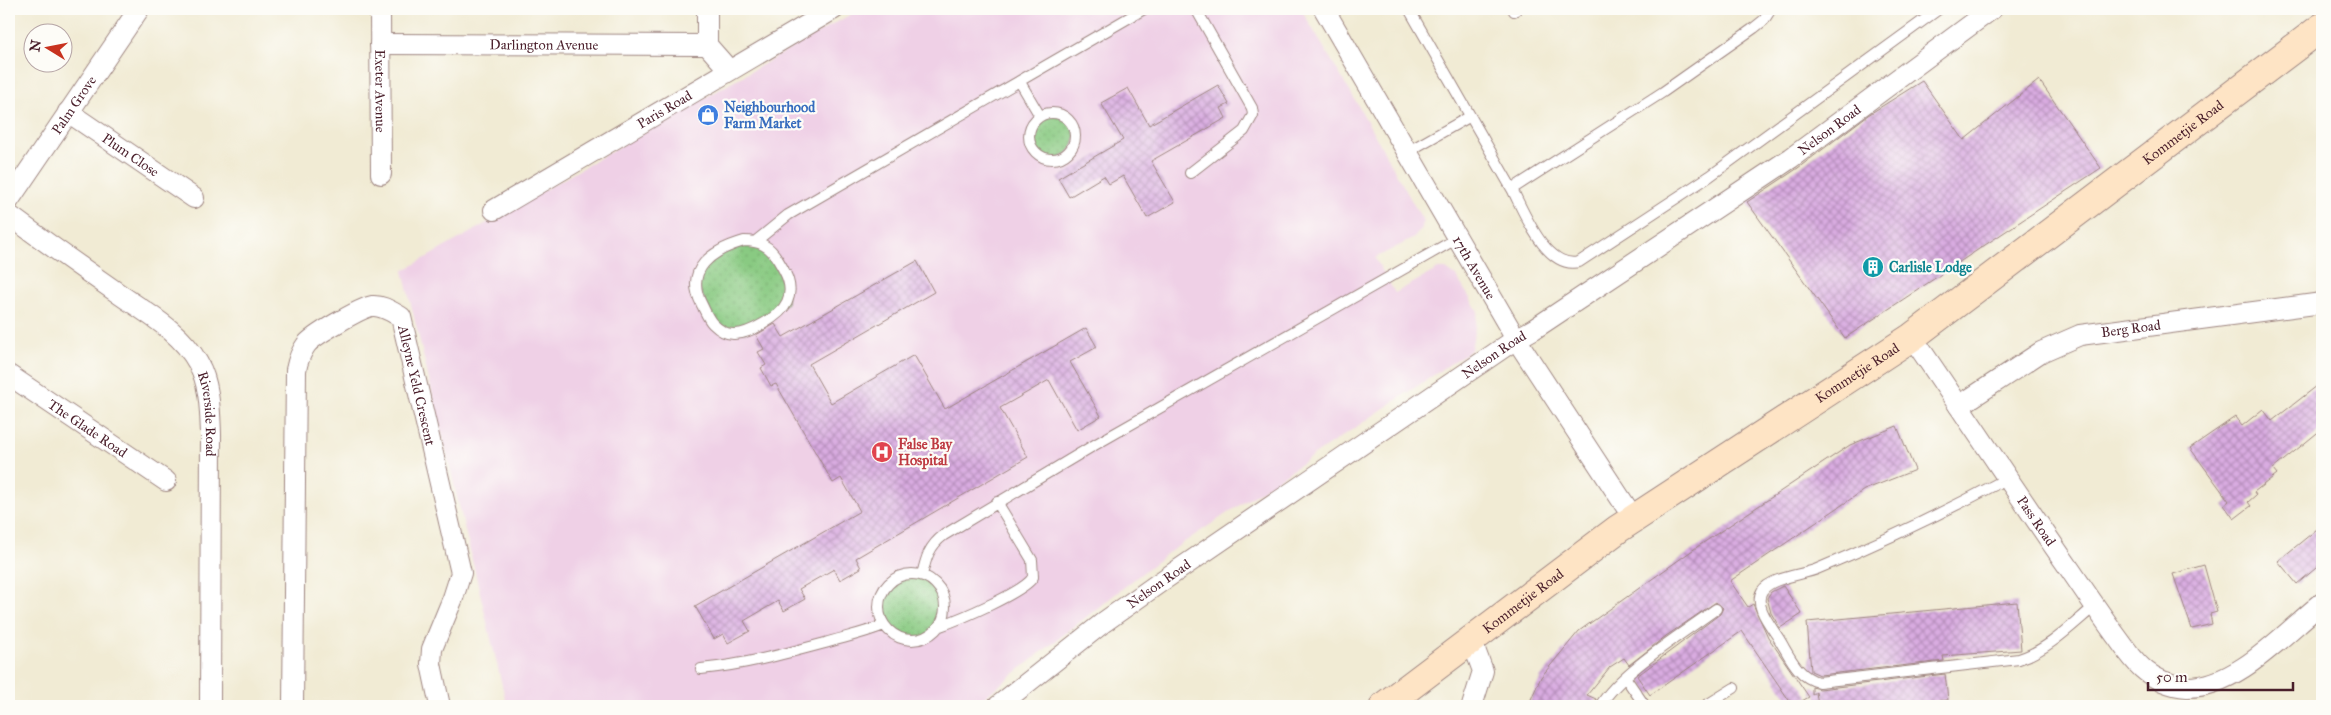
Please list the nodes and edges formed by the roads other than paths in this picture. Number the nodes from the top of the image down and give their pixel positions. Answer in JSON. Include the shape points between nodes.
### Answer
{"nodes":[{"id":1,"x":139,"y":9,"type":"edge"},
{"id":2,"x":380,"y":9,"type":"edge"},
{"id":3,"x":707,"y":9,"type":"edge"},
{"id":4,"x":834,"y":9,"type":"edge"},
{"id":5,"x":1144,"y":9,"type":"edge"},
{"id":6,"x":1196,"y":9,"type":"edge"},
{"id":7,"x":1324,"y":9,"type":"edge"},
{"id":8,"x":1409,"y":9,"type":"edge"},
{"id":9,"x":1771,"y":9,"type":"edge"},
{"id":10,"x":1939,"y":9,"type":"edge"},
{"id":11,"x":1992,"y":9,"type":"edge"},
{"id":12,"x":2322,"y":27,"type":"edge"},
{"id":13,"x":380,"y":44,"type":"junction"},
{"id":14,"x":707,"y":45,"type":"junction"},
{"id":15,"x":729,"y":70,"type":"junction"},
{"id":16,"x":1020,"y":82,"type":"junction"},
{"id":17,"x":68,"y":112,"type":"junction"},
{"id":18,"x":1040,"y":116,"type":"junction"},
{"id":19,"x":1469,"y":117,"type":"junction"},
{"id":20,"x":1407,"y":152,"type":"junction"},
{"id":21,"x":1190,"y":173,"type":"dead end"},
{"id":22,"x":381,"y":174,"type":"dead end"},
{"id":23,"x":1512,"y":189,"type":"junction"},
{"id":24,"x":194,"y":198,"type":"dead end"},
{"id":25,"x":9,"y":200,"type":"edge"},
{"id":26,"x":494,"y":210,"type":"dead end"},
{"id":27,"x":9,"y":216,"type":"edge"},
{"id":28,"x":1456,"y":239,"type":"junction"},
{"id":29,"x":756,"y":241,"type":"junction"},
{"id":30,"x":2322,"y":303,"type":"edge"},
{"id":31,"x":1912,"y":338,"type":"junction"},
{"id":32,"x":1516,"y":339,"type":"junction"},
{"id":33,"x":9,"y":375,"type":"edge"},
{"id":34,"x":1959,"y":406,"type":"junction"},
{"id":35,"x":2006,"y":479,"type":"junction"},
{"id":36,"x":166,"y":481,"type":"dead end"},
{"id":37,"x":997,"y":502,"type":"junction"},
{"id":38,"x":1634,"y":519,"type":"junction"},
{"id":39,"x":922,"y":575,"type":"junction"},
{"id":40,"x":2322,"y":603,"type":"edge"},
{"id":41,"x":2095,"y":606,"type":"junction"},
{"id":42,"x":1716,"y":609,"type":"dead end"},
{"id":43,"x":884,"y":625,"type":"junction"},
{"id":44,"x":940,"y":626,"type":"junction"},
{"id":45,"x":1471,"y":639,"type":"junction"},
{"id":46,"x":701,"y":669,"type":"dead end"},
{"id":47,"x":1625,"y":677,"type":"junction"},
{"id":48,"x":1734,"y":688,"type":"dead end"},
{"id":49,"x":210,"y":706,"type":"edge"},
{"id":50,"x":293,"y":706,"type":"edge"},
{"id":51,"x":440,"y":706,"type":"edge"},
{"id":52,"x":998,"y":706,"type":"edge"},
{"id":53,"x":1384,"y":706,"type":"edge"},
{"id":54,"x":1472,"y":706,"type":"edge"},
{"id":55,"x":1600,"y":706,"type":"edge"},
{"id":56,"x":1645,"y":706,"type":"edge"},
{"id":57,"x":1705,"y":706,"type":"edge"}],
"edges":[{"from":1,"to":17,"type":"street","name":"Palm Grove"},
{"from":2,"to":13,"type":"street","name":"Exeter Avenue"},
{"from":3,"to":14,"type":"street"},
{"from":4,"to":15,"type":"street","name":"Paris Road"},
{"from":5,"to":16,"type":"lane"},
{"from":6,"to":21,"type":"lane","via":[[1254,115],[1244,131]]},
{"from":7,"to":20,"type":"street","name":"17th Avenue"},
{"from":8,"to":19,"type":"lane"},
{"from":9,"to":23,"type":"lane","via":[[1754,28],[1663,92]]},
{"from":10,"to":23,"type":"lane","via":[[1710,176],[1579,262],[1566,262],[1551,254],[1537,236]]},
{"from":11,"to":32,"type":"street","name":"Nelson Road","via":[[1791,158]]},
{"from":12,"to":31,"type":"main road","name":"Kommetjie Road"},
{"from":13,"to":14,"type":"street","name":"Darlington Avenue"},
{"from":13,"to":22,"type":"street","name":"Exeter Avenue"},
{"from":14,"to":15,"type":"street"},
{"from":15,"to":26,"type":"street","name":"Paris Road"},
{"from":16,"to":18,"type":"lane"},
{"from":16,"to":29,"type":"lane","via":[[788,215]]},
{"from":17,"to":24,"type":"street","name":"Plum Close"},
{"from":17,"to":25,"type":"street","name":"Palm Grove"},
{"from":18,"to":18,"type":"lane","via":[[1055,113],[1073,126],[1074,141],[1060,158],[1045,158],[1033,150],[1029,135]]},
{"from":19,"to":20,"type":"lane"},
{"from":19,"to":23,"type":"lane"},
{"from":20,"to":28,"type":"street","name":"17th Avenue"},
{"from":27,"to":49,"type":"street","name":"Riverside Road","via":[[174,334],[198,364],[210,407],[211,434]]},
{"from":28,"to":32,"type":"street","name":"17th Avenue"},
{"from":28,"to":37,"type":"lane"},
{"from":29,"to":29,"type":"lane","via":[[774,252],[788,277],[790,290],[787,302],[778,315],[746,332],[733,334],[720,330],[711,322],[695,293],[699,269],[707,259],[728,246]]},
{"from":30,"to":34,"type":"street","name":"Berg Road","via":[[2080,335],[2041,352]]},
{"from":31,"to":34,"type":"street","name":"Pass Road"},
{"from":31,"to":38,"type":"main road","name":"Kommetjie Road"},
{"from":32,"to":38,"type":"street","name":"17th Avenue"},
{"from":32,"to":52,"type":"street","name":"Nelson Road","via":[[1150,588]]},
{"from":33,"to":36,"type":"street","name":"The Glade Road"},
{"from":34,"to":35,"type":"street","name":"Pass Road"},
{"from":35,"to":41,"type":"street","name":"Pass Road"},
{"from":35,"to":41,"type":"lane","via":[[1870,547],[1766,587],[1760,596],[1761,608],[1793,661],[1804,676],[1819,682],[2019,659],[2043,648]]},
{"from":37,"to":39,"type":"lane","via":[[937,540],[928,553]]},
{"from":37,"to":44,"type":"lane","via":[[1032,560],[1033,577],[1026,585],[977,611]]},
{"from":38,"to":45,"type":"main road","name":"Kommetjie Road"},
{"from":39,"to":43,"type":"lane","via":[[902,575],[886,586],[878,605]]},
{"from":39,"to":44,"type":"lane","via":[[931,579],[944,596],[946,606]]},
{"from":40,"to":41,"type":"street","name":"Pass Road","via":[[2262,653],[2227,677],[2199,686],[2179,686],[2144,670]]},
{"from":42,"to":47,"type":"lane"},
{"from":43,"to":44,"type":"lane","via":[[891,633],[911,641],[922,639]]},
{"from":43,"to":46,"type":"lane","via":[[736,665]]},
{"from":45,"to":53,"type":"main road","name":"Kommetjie Road"},
{"from":45,"to":54,"type":"street","via":[[1483,671]]},
{"from":47,"to":55,"type":"lane"},
{"from":47,"to":56,"type":"lane"},
{"from":48,"to":57,"type":"lane"},
{"from":50,"to":51,"type":"street","name":"Alleyne Yeld Crescent","via":[[296,370],[299,354],[323,331],[372,306],[401,317],[461,572],[432,649],[431,664]]}]}
